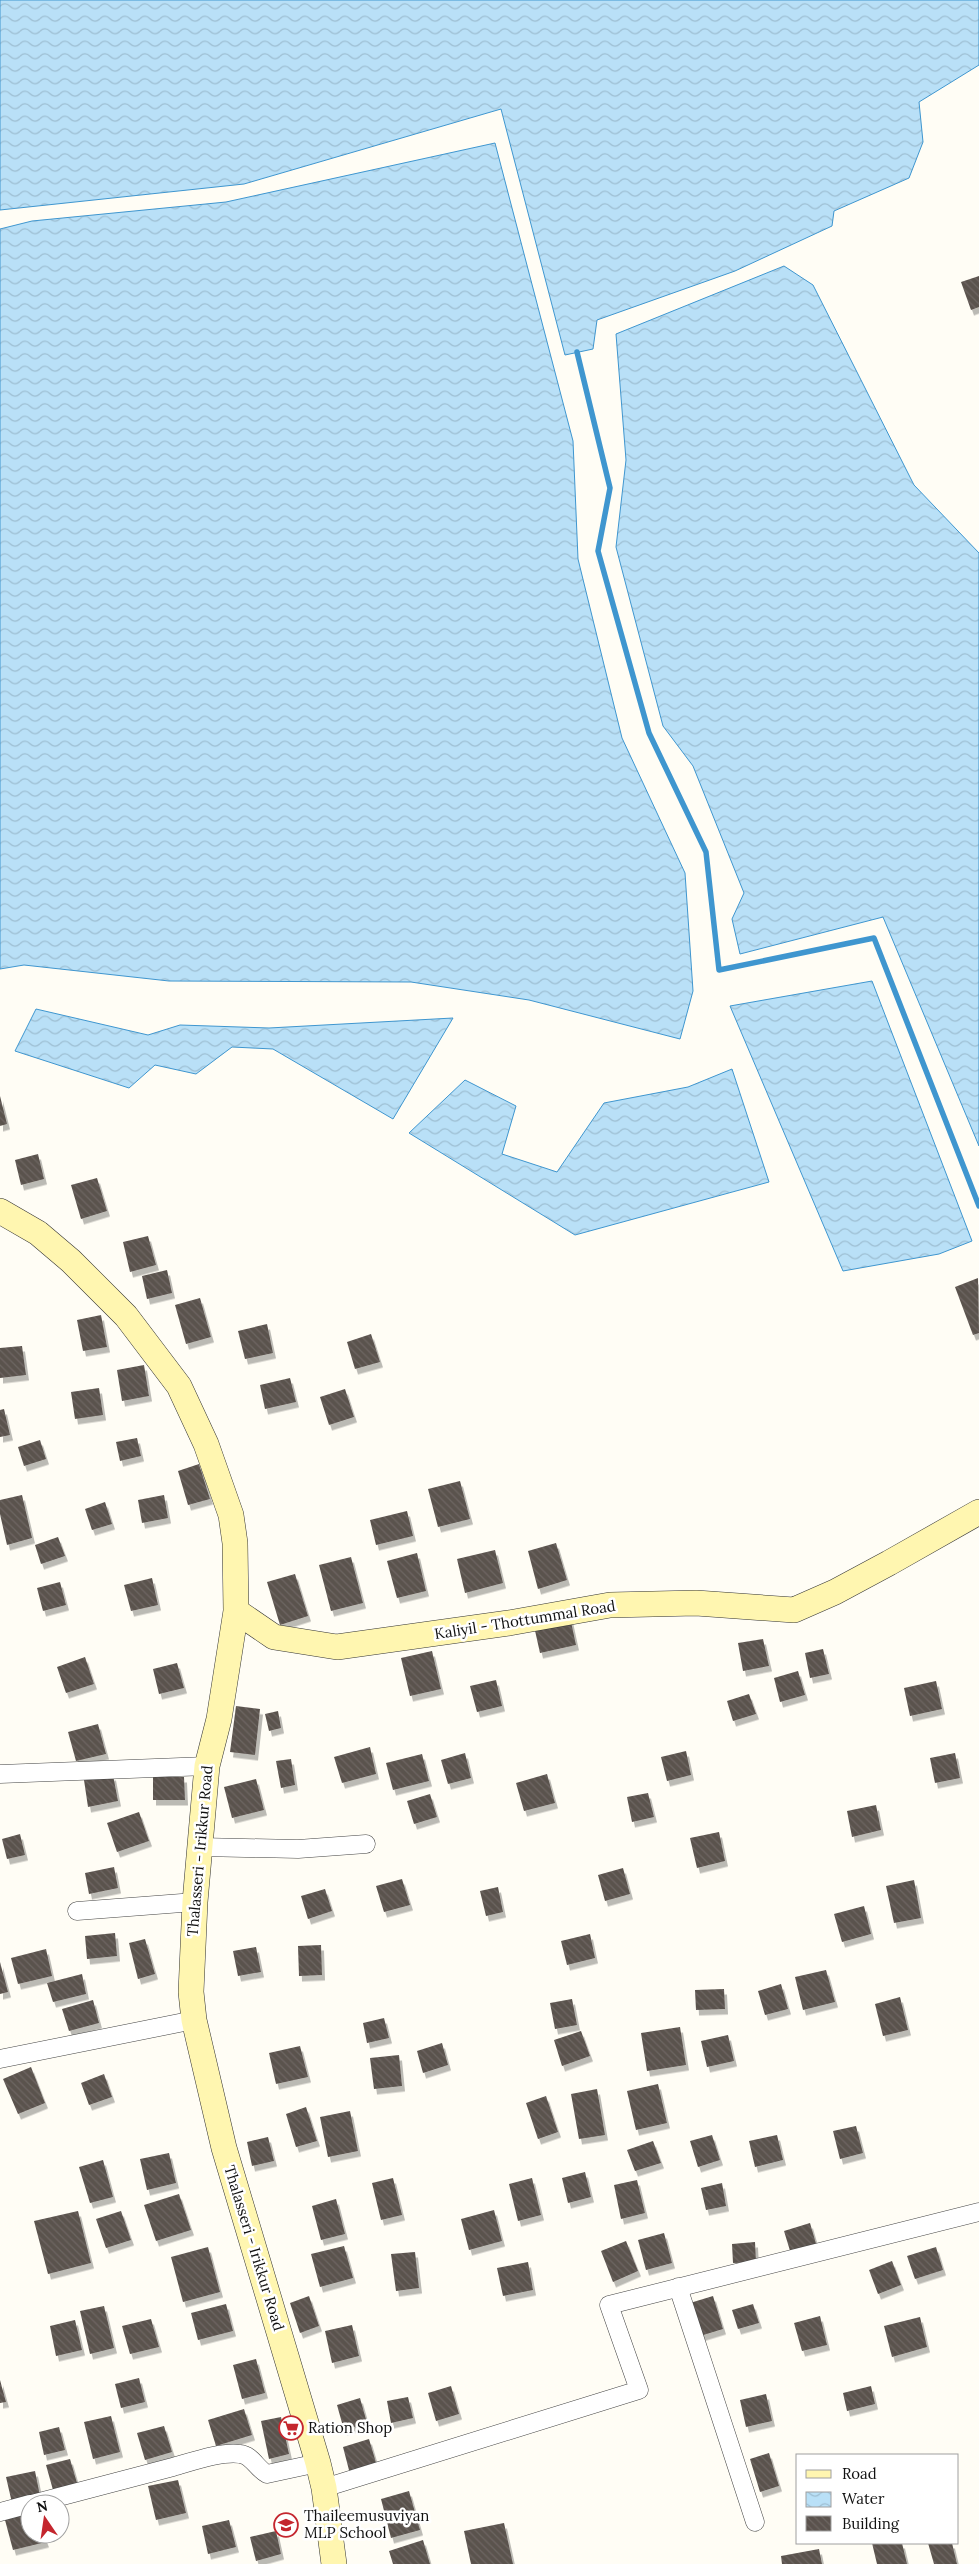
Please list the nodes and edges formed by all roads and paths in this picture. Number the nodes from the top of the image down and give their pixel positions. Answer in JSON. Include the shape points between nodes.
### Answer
{"nodes":[{"id":1,"x":0,"y":1211,"type":"edge"},
{"id":2,"x":979,"y":1512,"type":"edge"},
{"id":3,"x":236,"y":1611,"type":"junction"},
{"id":4,"x":207,"y":1766,"type":"junction"},
{"id":5,"x":0,"y":1774,"type":"edge"},
{"id":6,"x":366,"y":1844,"type":"dead end"},
{"id":7,"x":200,"y":1847,"type":"junction"},
{"id":8,"x":195,"y":1902,"type":"junction"},
{"id":9,"x":77,"y":1911,"type":"dead end"},
{"id":10,"x":194,"y":2020,"type":"junction"},
{"id":11,"x":0,"y":2060,"type":"edge"},
{"id":12,"x":979,"y":2212,"type":"edge"},
{"id":13,"x":678,"y":2287,"type":"junction"},
{"id":14,"x":318,"y":2463,"type":"junction"},
{"id":15,"x":324,"y":2488,"type":"junction"},
{"id":16,"x":69,"y":2494,"type":"edge"},
{"id":17,"x":20,"y":2507,"type":"edge"},
{"id":18,"x":0,"y":2512,"type":"edge"},
{"id":19,"x":755,"y":2522,"type":"dead end"},
{"id":20,"x":334,"y":2564,"type":"edge"}],
"edges":[{"from":1,"to":3,"type":"main road","name":"Thalasseri - Irikkur Road","via":[[38,1232],[71,1261],[126,1316],[179,1386],[206,1444],[231,1515],[235,1543]]},
{"from":2,"to":3,"type":"main road","name":"Kaliyil - Thottummal Road","via":[[889,1564],[794,1610],[696,1603],[610,1605],[337,1647],[274,1637]]},
{"from":3,"to":4,"type":"main road","name":"Thalasseri - Irikkur Road","via":[[219,1719]]},
{"from":4,"to":5,"type":"street"},
{"from":4,"to":7,"type":"main road","name":"Thalasseri - Irikkur Road"},
{"from":6,"to":7,"type":"street","via":[[298,1848]]},
{"from":7,"to":8,"type":"main road","name":"Thalasseri - Irikkur Road"},
{"from":8,"to":9,"type":"street"},
{"from":8,"to":10,"type":"main road","name":"Thalasseri - Irikkur Road","via":[[190,1975]]},
{"from":10,"to":11,"type":"street"},
{"from":10,"to":14,"type":"main road","name":"Thalasseri - Irikkur Road","via":[[224,2148]]},
{"from":12,"to":13,"type":"street"},
{"from":13,"to":15,"type":"street","via":[[609,2305],[639,2390]]},
{"from":13,"to":19,"type":"street"},
{"from":14,"to":15,"type":"main road","name":"Thalasseri - Irikkur Road"},
{"from":14,"to":16,"type":"street","via":[[267,2474],[248,2456],[229,2454]]},
{"from":15,"to":20,"type":"main road","name":"Thalasseri - Irikkur Road"},
{"from":17,"to":18,"type":"street"}]}
